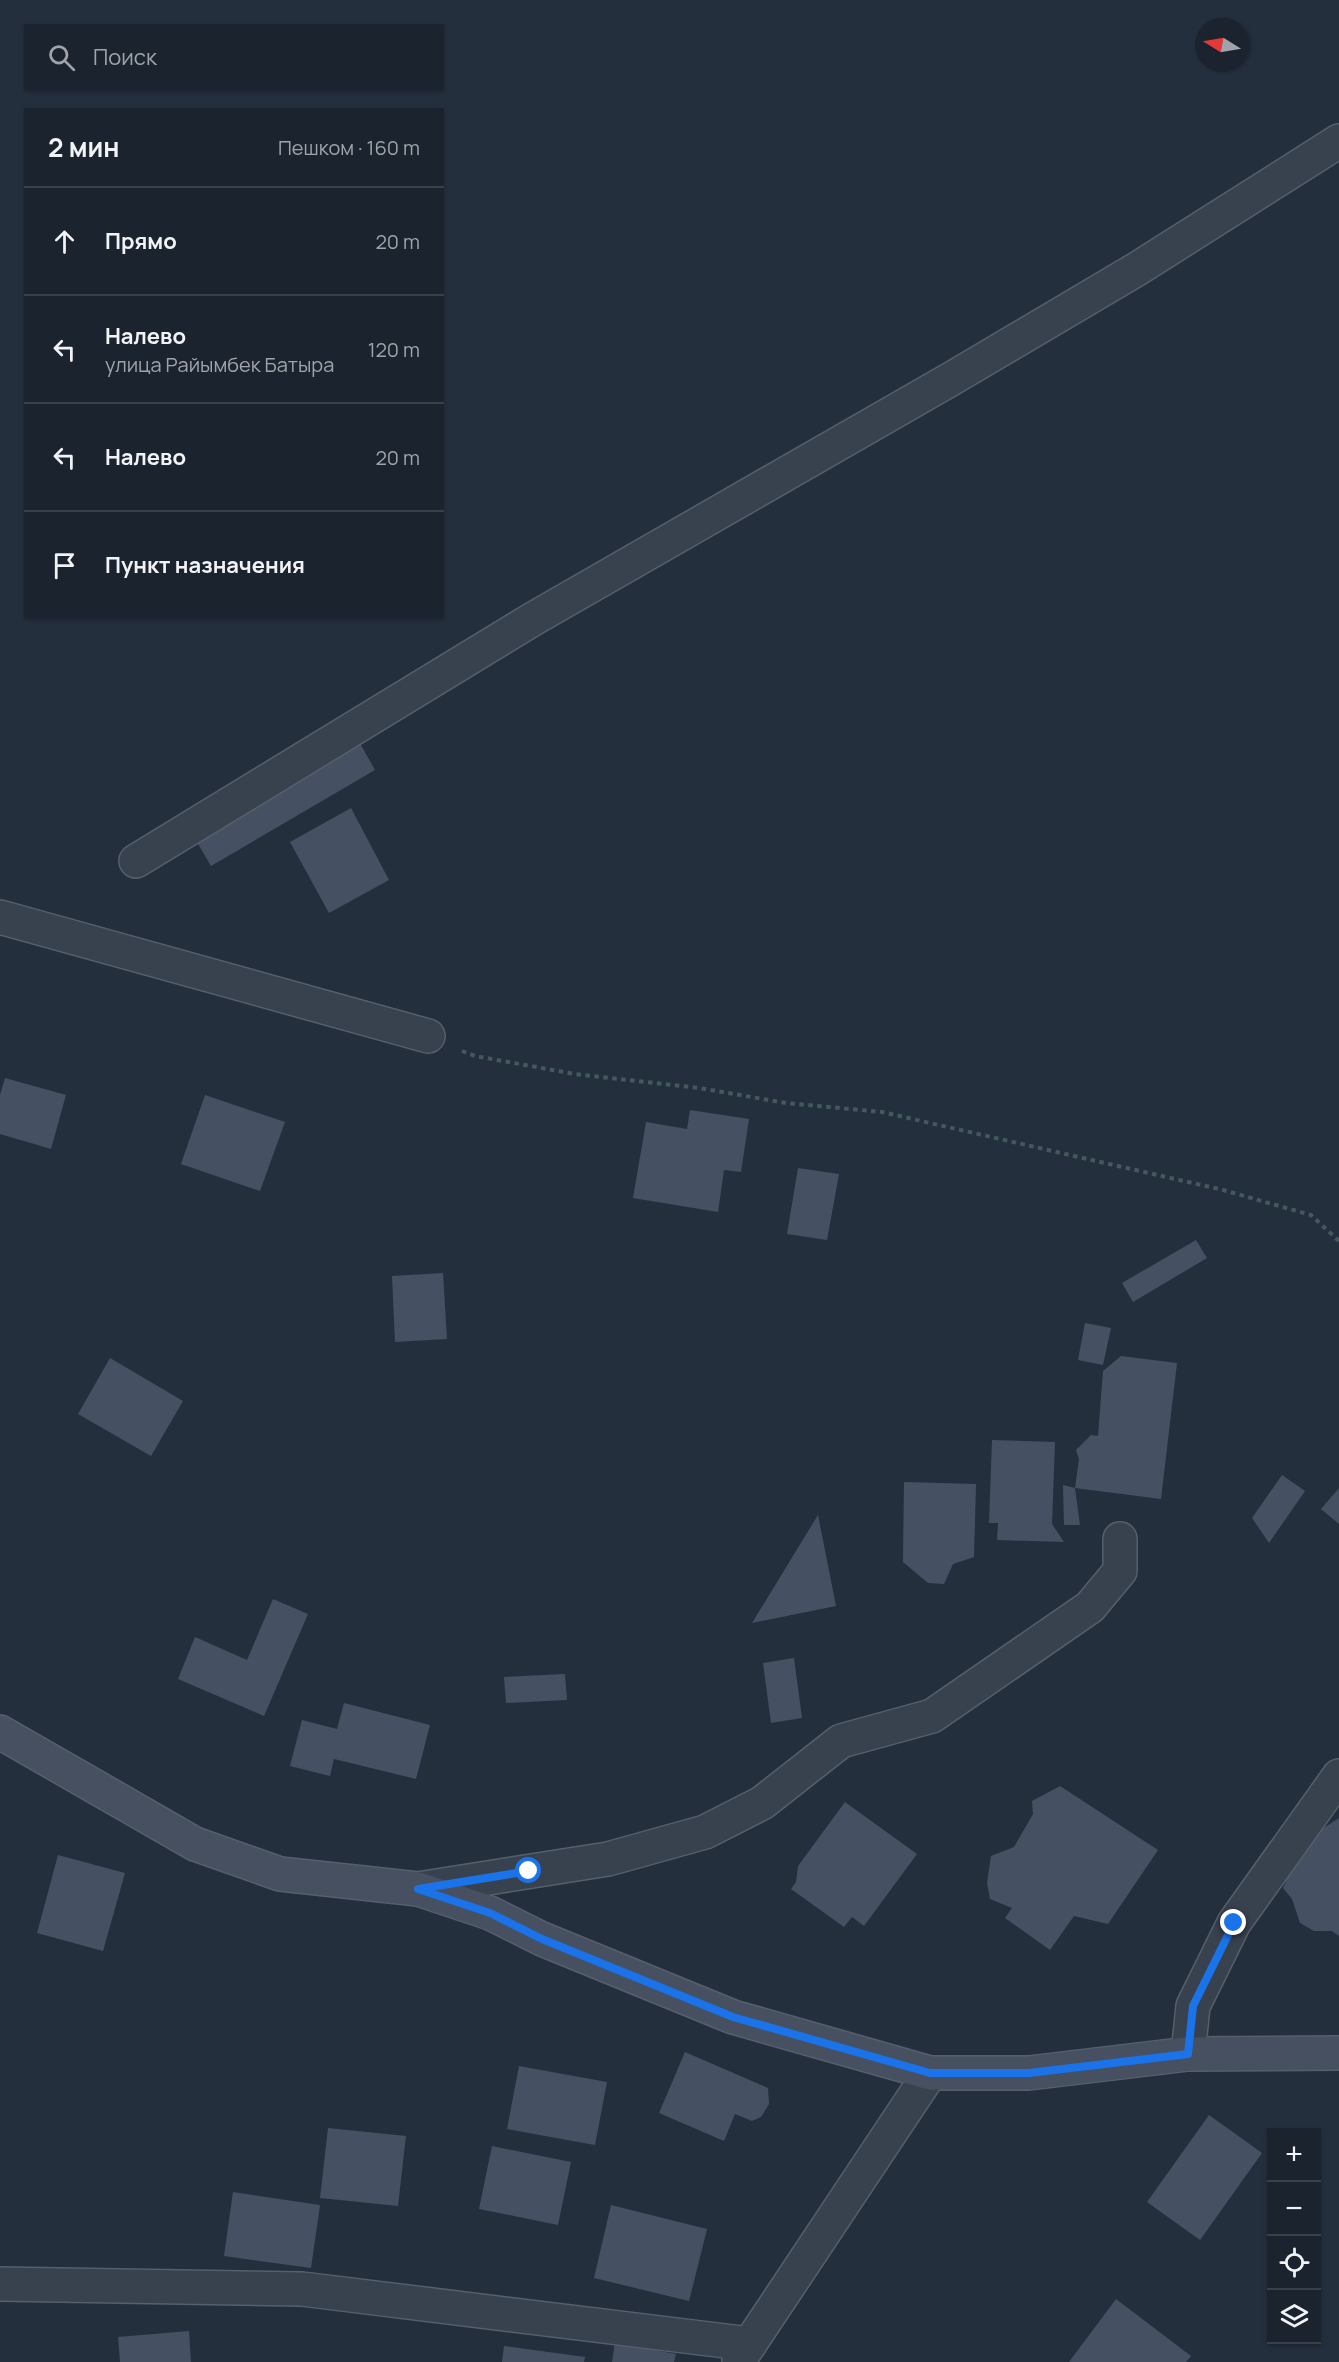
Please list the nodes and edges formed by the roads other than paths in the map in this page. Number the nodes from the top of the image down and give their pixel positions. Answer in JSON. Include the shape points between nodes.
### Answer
{"nodes":[{"id":1,"x":1339,"y":141,"type":"edge"},
{"id":2,"x":136,"y":861,"type":"dead end"},
{"id":3,"x":0,"y":917,"type":"edge"},
{"id":4,"x":428,"y":1036,"type":"road end"},
{"id":5,"x":1120,"y":1539,"type":"dead end"},
{"id":6,"x":0,"y":1732,"type":"edge"},
{"id":7,"x":1339,"y":1776,"type":"edge"},
{"id":8,"x":418,"y":1889,"type":"junction"},
{"id":9,"x":1339,"y":2053,"type":"edge"},
{"id":10,"x":1188,"y":2054,"type":"junction"},
{"id":11,"x":930,"y":2073,"type":"junction"},
{"id":12,"x":0,"y":2284,"type":"edge"},
{"id":13,"x":744,"y":2353,"type":"edge"}],
"edges":[{"from":1,"to":2,"type":"street","via":[[1137,269],[533,619]]},
{"from":3,"to":4,"type":"street"},
{"from":5,"to":8,"type":"street","via":[[1120,1570],[1090,1607],[932,1716],[841,1742],[762,1803],[705,1832],[608,1859]]},
{"from":6,"to":8,"type":"street","via":[[195,1844],[280,1874]]},
{"from":7,"to":10,"type":"street","via":[[1234,1923],[1193,2006]]},
{"from":8,"to":11,"type":"street","via":[[490,1913],[542,1939],[733,2017]]},
{"from":9,"to":10,"type":"street"},
{"from":10,"to":11,"type":"street","via":[[1029,2073]]},
{"from":11,"to":13,"type":"street"},
{"from":12,"to":13,"type":"street","via":[[302,2289]]}]}
